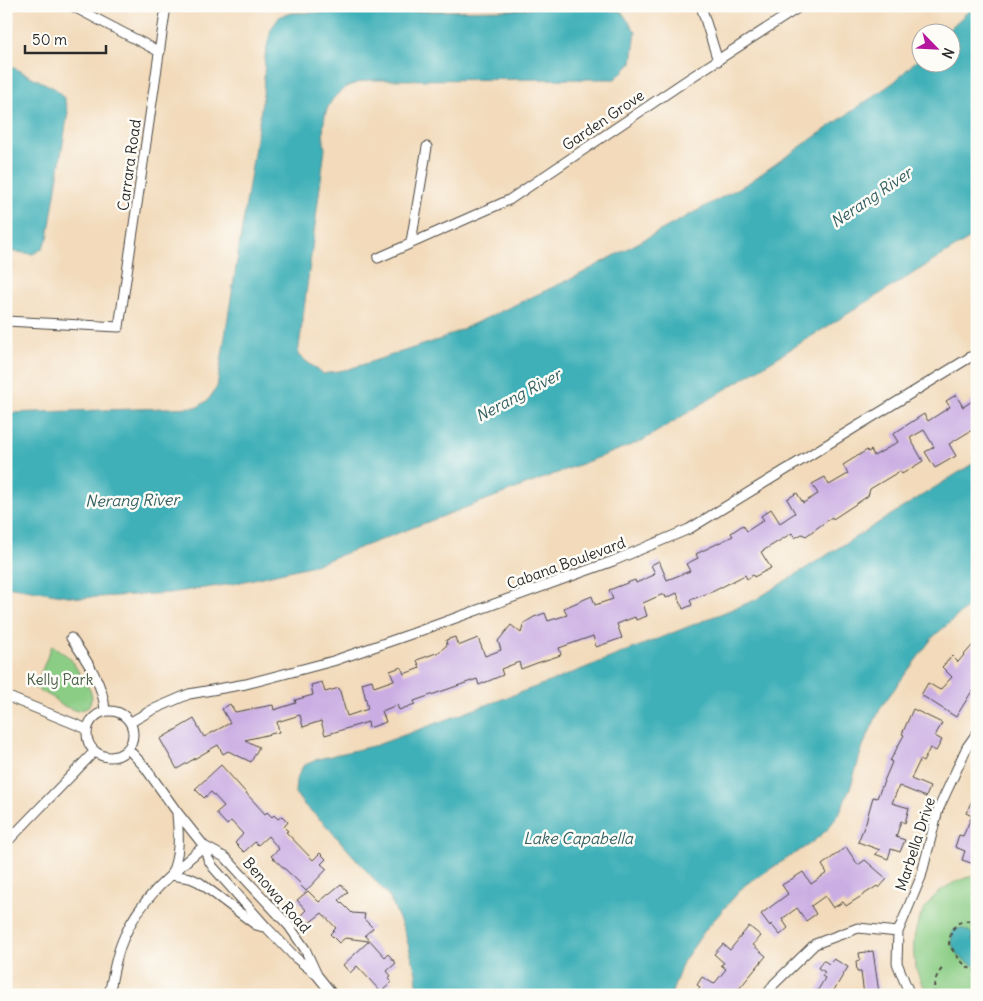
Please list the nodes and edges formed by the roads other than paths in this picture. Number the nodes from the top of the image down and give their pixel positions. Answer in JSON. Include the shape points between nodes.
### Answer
{"nodes":[{"id":1,"x":72,"y":6,"type":"edge"},
{"id":2,"x":166,"y":6,"type":"edge"},
{"id":3,"x":702,"y":6,"type":"edge"},
{"id":4,"x":801,"y":6,"type":"edge"},
{"id":5,"x":160,"y":52,"type":"junction"},
{"id":6,"x":718,"y":60,"type":"junction"},
{"id":7,"x":426,"y":147,"type":"dead end"},
{"id":8,"x":411,"y":242,"type":"junction"},
{"id":9,"x":378,"y":258,"type":"dead end"},
{"id":10,"x":6,"y":321,"type":"edge"},
{"id":11,"x":977,"y":353,"type":"edge"},
{"id":12,"x":71,"y":638,"type":"dead end"},
{"id":13,"x":6,"y":696,"type":"edge"},
{"id":14,"x":105,"y":711,"type":"junction"},
{"id":15,"x":131,"y":722,"type":"junction"},
{"id":16,"x":87,"y":729,"type":"junction"},
{"id":17,"x":977,"y":733,"type":"edge"},
{"id":18,"x":128,"y":749,"type":"junction"},
{"id":19,"x":94,"y":752,"type":"junction"},
{"id":20,"x":177,"y":812,"type":"junction"},
{"id":21,"x":7,"y":841,"type":"edge"},
{"id":22,"x":204,"y":846,"type":"junction"},
{"id":23,"x":171,"y":876,"type":"junction"},
{"id":24,"x":267,"y":928,"type":"junction"},
{"id":25,"x":898,"y":932,"type":"junction"},
{"id":26,"x":317,"y":975,"type":"junction"},
{"id":27,"x":109,"y":995,"type":"edge"},
{"id":28,"x":333,"y":995,"type":"edge"},
{"id":29,"x":767,"y":995,"type":"edge"},
{"id":30,"x":910,"y":995,"type":"edge"}],
"edges":[{"from":1,"to":5,"type":"street"},
{"from":2,"to":5,"type":"street","name":"Carrara Road"},
{"from":3,"to":6,"type":"street"},
{"from":4,"to":6,"type":"street","name":"Garden Grove"},
{"from":5,"to":10,"type":"street","name":"Carrara Road","via":[[119,327]]},
{"from":6,"to":8,"type":"street","name":"Garden Grove","via":[[509,200]]},
{"from":7,"to":8,"type":"street"},
{"from":8,"to":9,"type":"street","name":"Garden Grove"},
{"from":11,"to":15,"type":"street","name":"Cabana Boulevard","via":[[690,529],[613,561],[333,661],[246,684],[189,694]]},
{"from":12,"to":14,"type":"street","via":[[84,656],[104,697]]},
{"from":13,"to":16,"type":"street"},
{"from":14,"to":15,"type":"street","via":[[114,711]]},
{"from":14,"to":16,"type":"street","via":[[93,718]]},
{"from":15,"to":18,"type":"street","via":[[133,734]]},
{"from":16,"to":19,"type":"street","via":[[86,737]]},
{"from":17,"to":25,"type":"street","name":"Marbella Drive","via":[[967,747],[938,810],[921,877]]},
{"from":18,"to":19,"type":"street","via":[[117,757],[109,758]]},
{"from":18,"to":20,"type":"street","name":"Benowa Road"},
{"from":19,"to":21,"type":"street"},
{"from":20,"to":22,"type":"street","name":"Benowa Road"},
{"from":20,"to":23,"type":"street","via":[[179,845]]},
{"from":22,"to":23,"type":"street"},
{"from":22,"to":24,"type":"street","name":"Benowa Road","via":[[213,867]]},
{"from":22,"to":26,"type":"street","name":"Benowa Road","via":[[226,858],[289,926]]},
{"from":23,"to":24,"type":"street","via":[[199,882],[256,925]]},
{"from":23,"to":27,"type":"street","via":[[145,901],[129,926],[117,956]]},
{"from":24,"to":26,"type":"street","name":"Benowa Road"},
{"from":25,"to":29,"type":"street","via":[[858,928],[815,944]]},
{"from":25,"to":30,"type":"street","name":"Marbella Drive","via":[[897,963]]},
{"from":26,"to":28,"type":"street","name":"Benowa Road"}]}
